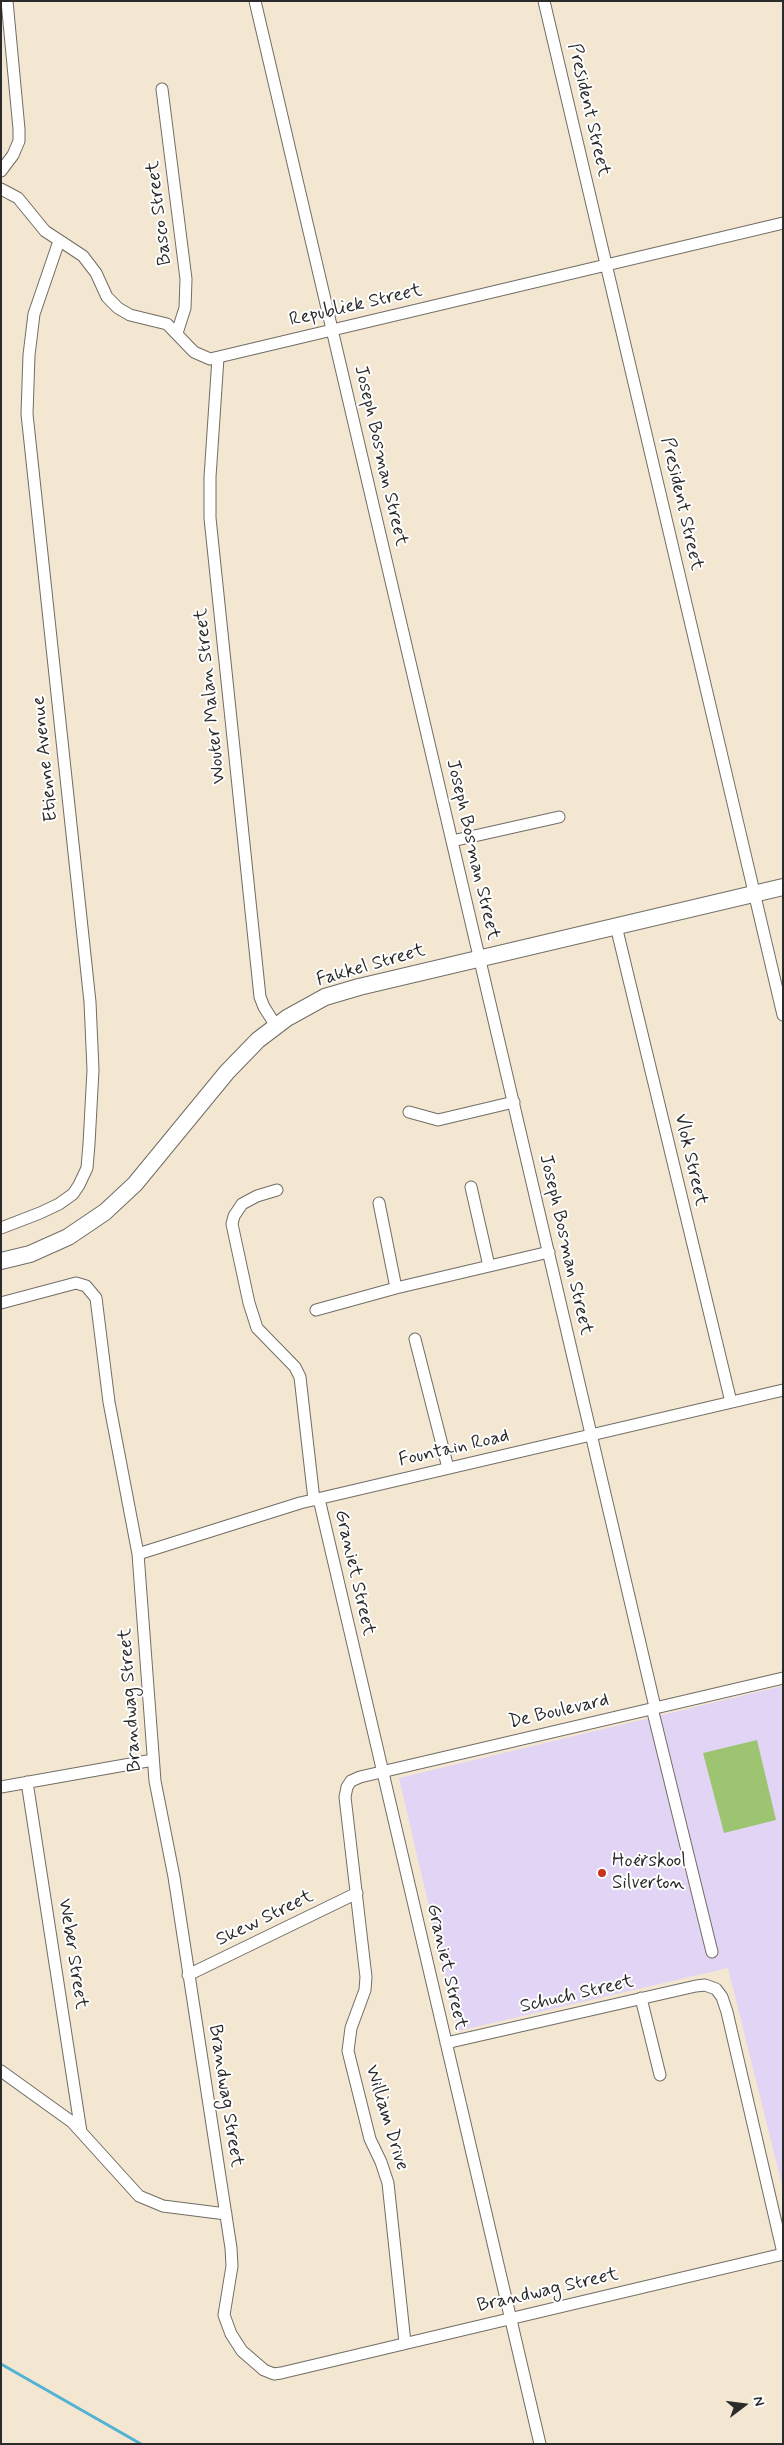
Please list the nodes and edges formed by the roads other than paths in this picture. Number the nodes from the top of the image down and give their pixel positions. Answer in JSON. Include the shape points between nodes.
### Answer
{"nodes":[{"id":1,"x":7,"y":1,"type":"edge"},
{"id":2,"x":255,"y":1,"type":"edge"},
{"id":3,"x":544,"y":1,"type":"edge"},
{"id":4,"x":162,"y":89,"type":"dead end"},
{"id":5,"x":1,"y":171,"type":"edge"},
{"id":6,"x":1,"y":188,"type":"edge"},
{"id":7,"x":783,"y":223,"type":"edge"},
{"id":8,"x":59,"y":241,"type":"junction"},
{"id":9,"x":607,"y":264,"type":"junction"},
{"id":10,"x":332,"y":330,"type":"junction"},
{"id":11,"x":177,"y":333,"type":"junction"},
{"id":12,"x":218,"y":358,"type":"junction"},
{"id":13,"x":559,"y":817,"type":"dead end"},
{"id":14,"x":452,"y":841,"type":"junction"},
{"id":15,"x":783,"y":887,"type":"edge"},
{"id":16,"x":755,"y":894,"type":"junction"},
{"id":17,"x":616,"y":926,"type":"junction"},
{"id":18,"x":480,"y":959,"type":"junction"},
{"id":19,"x":783,"y":1015,"type":"edge"},
{"id":20,"x":276,"y":1026,"type":"junction"},
{"id":21,"x":514,"y":1102,"type":"junction"},
{"id":22,"x":409,"y":1112,"type":"dead end"},
{"id":23,"x":471,"y":1187,"type":"dead end"},
{"id":24,"x":277,"y":1190,"type":"dead end"},
{"id":25,"x":379,"y":1203,"type":"dead end"},
{"id":26,"x":1,"y":1228,"type":"edge"},
{"id":27,"x":549,"y":1252,"type":"junction"},
{"id":28,"x":1,"y":1261,"type":"edge"},
{"id":29,"x":489,"y":1266,"type":"junction"},
{"id":30,"x":396,"y":1288,"type":"junction"},
{"id":31,"x":1,"y":1303,"type":"edge"},
{"id":32,"x":316,"y":1310,"type":"dead end"},
{"id":33,"x":416,"y":1339,"type":"dead end"},
{"id":34,"x":783,"y":1390,"type":"edge"},
{"id":35,"x":731,"y":1402,"type":"junction"},
{"id":36,"x":592,"y":1434,"type":"junction"},
{"id":37,"x":448,"y":1468,"type":"junction"},
{"id":38,"x":316,"y":1499,"type":"junction"},
{"id":39,"x":138,"y":1554,"type":"junction"},
{"id":40,"x":783,"y":1678,"type":"edge"},
{"id":41,"x":654,"y":1708,"type":"junction"},
{"id":42,"x":154,"y":1760,"type":"junction"},
{"id":43,"x":383,"y":1772,"type":"junction"},
{"id":44,"x":27,"y":1782,"type":"junction"},
{"id":45,"x":1,"y":1786,"type":"edge"},
{"id":46,"x":347,"y":1787,"type":"joint"},
{"id":47,"x":357,"y":1894,"type":"junction"},
{"id":48,"x":712,"y":1952,"type":"dead end"},
{"id":49,"x":188,"y":1976,"type":"junction"},
{"id":50,"x":641,"y":1998,"type":"junction"},
{"id":51,"x":446,"y":2043,"type":"junction"},
{"id":52,"x":1,"y":2071,"type":"edge"},
{"id":53,"x":660,"y":2075,"type":"dead end"},
{"id":54,"x":81,"y":2132,"type":"junction"},
{"id":55,"x":226,"y":2214,"type":"junction"},
{"id":56,"x":783,"y":2253,"type":"edge"},
{"id":57,"x":511,"y":2318,"type":"junction"},
{"id":58,"x":405,"y":2343,"type":"junction"},
{"id":59,"x":540,"y":2444,"type":"edge"}],
"edges":[{"from":1,"to":5,"type":"street","via":[[19,136],[14,155]]},
{"from":2,"to":10,"type":"street","name":"Joseph Bosman Street"},
{"from":3,"to":9,"type":"street","name":"President Street"},
{"from":4,"to":11,"type":"street","name":"Basco Street","via":[[186,279],[185,308]]},
{"from":6,"to":8,"type":"street","name":"Republiek Street","via":[[18,198],[41,227]]},
{"from":7,"to":9,"type":"street","name":"Republiek Street"},
{"from":8,"to":11,"type":"street","name":"Republiek Street","via":[[91,265],[107,297],[118,308],[137,317],[163,322]]},
{"from":8,"to":26,"type":"street","name":"Etienne Avenue","via":[[34,314],[29,355],[28,414],[91,1011],[93,1070],[89,1144],[84,1176],[73,1194],[40,1213]]},
{"from":9,"to":10,"type":"street","name":"Republiek Street"},
{"from":9,"to":16,"type":"street","name":"President Street"},
{"from":10,"to":12,"type":"street","name":"Republiek Street"},
{"from":10,"to":14,"type":"street","name":"Joseph Bosman Street"},
{"from":11,"to":12,"type":"street","name":"Republiek Street","via":[[198,355]]},
{"from":12,"to":20,"type":"street","name":"Wouter Malan Street","via":[[210,518],[260,997]]},
{"from":13,"to":14,"type":"street"},
{"from":14,"to":18,"type":"street","name":"Joseph Bosman Street"},
{"from":15,"to":16,"type":"street","name":"Fakkel Street"},
{"from":16,"to":17,"type":"street","name":"Fakkel Street"},
{"from":16,"to":19,"type":"street","name":"President Street"},
{"from":17,"to":18,"type":"street","name":"Fakkel Street"},
{"from":17,"to":35,"type":"street","name":"Vlok Street"},
{"from":18,"to":20,"type":"street","name":"Fakkel Street","via":[[334,994]]},
{"from":18,"to":21,"type":"street","name":"Joseph Bosman Street"},
{"from":20,"to":28,"type":"street","name":"Fakkel Street","via":[[237,1061],[120,1200],[68,1237],[30,1254]]},
{"from":21,"to":22,"type":"street","via":[[438,1120]]},
{"from":21,"to":27,"type":"street","name":"Joseph Bosman Street"},
{"from":23,"to":29,"type":"street"},
{"from":24,"to":38,"type":"street","name":"Graniet Street","via":[[242,1204],[232,1224],[257,1328],[295,1367],[300,1377]]},
{"from":25,"to":30,"type":"street"},
{"from":27,"to":29,"type":"street"},
{"from":27,"to":36,"type":"street","name":"Joseph Bosman Street"},
{"from":29,"to":30,"type":"street"},
{"from":30,"to":32,"type":"street"},
{"from":31,"to":39,"type":"street","name":"Brandwag Street","via":[[65,1284],[76,1283],[94,1293],[109,1402]]},
{"from":33,"to":37,"type":"street"},
{"from":34,"to":35,"type":"street","name":"Fountain Road"},
{"from":35,"to":36,"type":"street","name":"Fountain Road"},
{"from":36,"to":37,"type":"street","name":"Fountain Road"},
{"from":36,"to":41,"type":"street","name":"Joseph Bosman Street"},
{"from":37,"to":38,"type":"street","name":"Fountain Road"},
{"from":38,"to":39,"type":"street","name":"Fountain Road"},
{"from":38,"to":43,"type":"street","name":"Graniet Street"},
{"from":39,"to":42,"type":"street","name":"Brandwag Street"},
{"from":40,"to":41,"type":"street","name":"De Boulevard"},
{"from":41,"to":43,"type":"street","name":"De Boulevard"},
{"from":41,"to":48,"type":"street","name":"Joseph Bosman Street"},
{"from":42,"to":44,"type":"street"},
{"from":42,"to":49,"type":"street","name":"Brandwag Street"},
{"from":43,"to":46,"type":"street","name":"De Boulevard","via":[[357,1778]]},
{"from":43,"to":51,"type":"street","name":"Graniet Street"},
{"from":44,"to":45,"type":"street"},
{"from":44,"to":54,"type":"street","name":"Weber Street"},
{"from":46,"to":47,"type":"street","name":"William Drive","via":[[345,1797]]},
{"from":47,"to":49,"type":"street","name":"Skew Street"},
{"from":47,"to":58,"type":"street","name":"William Drive","via":[[366,1977],[365,1990],[348,2038],[348,2051],[370,2139],[388,2183]]},
{"from":49,"to":55,"type":"street","name":"Brandwag Street"},
{"from":50,"to":51,"type":"street","name":"Schuch Street"},
{"from":50,"to":53,"type":"street"},
{"from":50,"to":56,"type":"street","name":"Schuch Street","via":[[705,1985],[716,1989],[722,1997]]},
{"from":51,"to":57,"type":"street","name":"Graniet Street"},
{"from":52,"to":54,"type":"street","via":[[51,2105]]},
{"from":54,"to":55,"type":"street","via":[[131,2189],[145,2200],[164,2206]]},
{"from":55,"to":58,"type":"street","name":"Brandwag Street","via":[[232,2259],[224,2315],[238,2345],[259,2367],[274,2374],[281,2373]]},
{"from":56,"to":57,"type":"street","name":"Brandwag Street"},
{"from":57,"to":58,"type":"street","name":"Brandwag Street"},
{"from":57,"to":59,"type":"street","name":"Graniet Street"}]}
